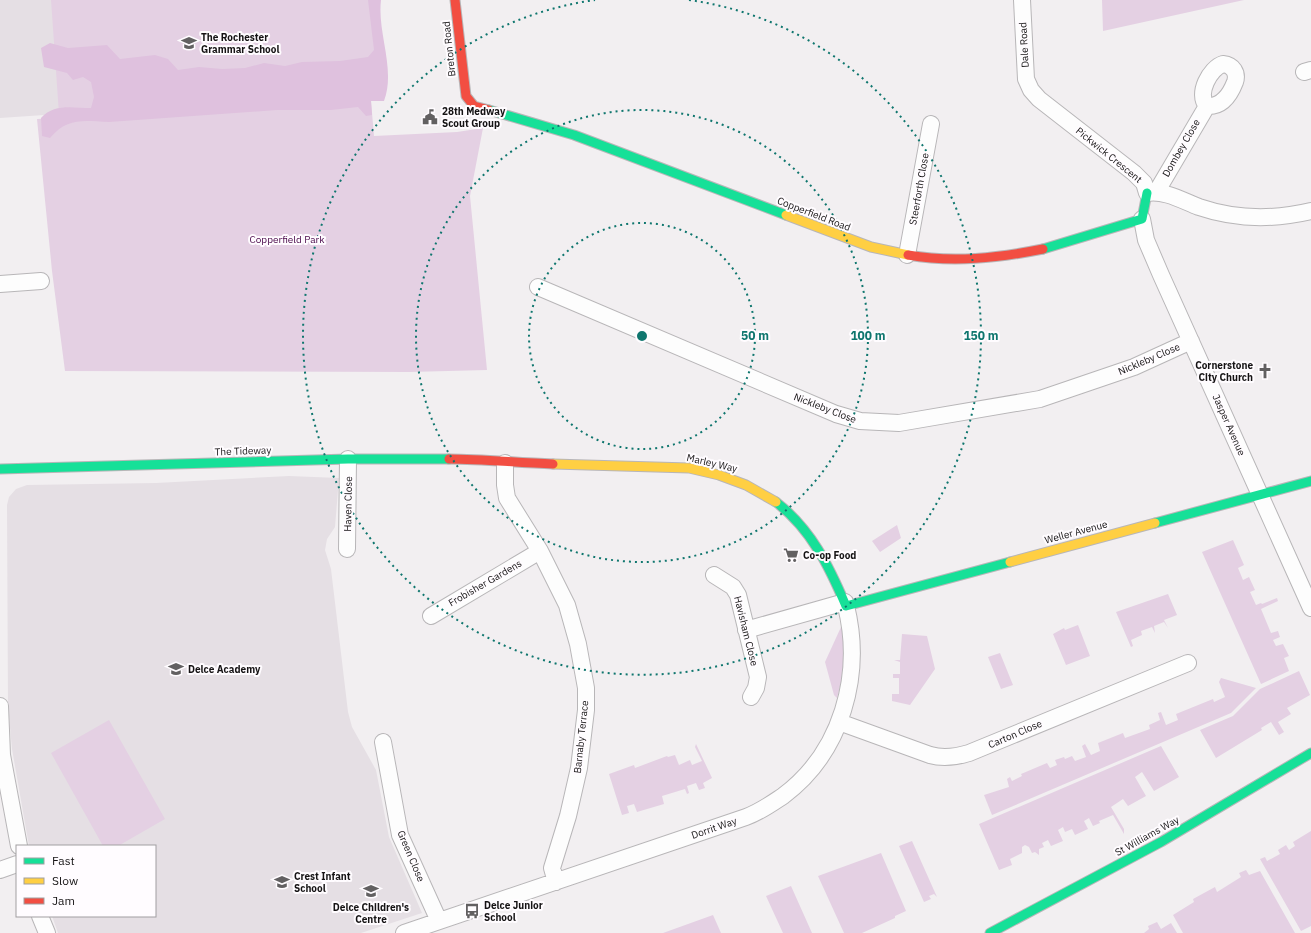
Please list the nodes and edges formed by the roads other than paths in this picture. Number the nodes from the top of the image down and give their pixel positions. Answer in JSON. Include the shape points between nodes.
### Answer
{"nodes":[{"id":1,"x":455,"y":0,"type":"edge"},
{"id":2,"x":1022,"y":0,"type":"edge"},
{"id":3,"x":1031,"y":90,"type":"joint"},
{"id":4,"x":466,"y":96,"type":"joint"},
{"id":5,"x":1207,"y":106,"type":"dead end"},
{"id":6,"x":931,"y":124,"type":"dead end"},
{"id":7,"x":1152,"y":192,"type":"junction"},
{"id":8,"x":1310,"y":211,"type":"edge"},
{"id":9,"x":1142,"y":219,"type":"junction"},
{"id":10,"x":907,"y":255,"type":"junction"},
{"id":11,"x":41,"y":281,"type":"dead end"},
{"id":12,"x":0,"y":284,"type":"edge"},
{"id":13,"x":538,"y":287,"type":"dead end"},
{"id":14,"x":1192,"y":341,"type":"junction"},
{"id":15,"x":348,"y":459,"type":"junction"},
{"id":16,"x":487,"y":459,"type":"joint"},
{"id":17,"x":505,"y":463,"type":"junction"},
{"id":18,"x":0,"y":469,"type":"edge"},
{"id":19,"x":1311,"y":482,"type":"edge"},
{"id":20,"x":1260,"y":495,"type":"junction"},
{"id":21,"x":347,"y":549,"type":"dead end"},
{"id":22,"x":540,"y":551,"type":"junction"},
{"id":23,"x":714,"y":575,"type":"dead end"},
{"id":24,"x":846,"y":604,"type":"junction"},
{"id":25,"x":1311,"y":608,"type":"edge"},
{"id":26,"x":431,"y":616,"type":"dead end"},
{"id":27,"x":746,"y":630,"type":"junction"},
{"id":28,"x":1188,"y":663,"type":"dead end"},
{"id":29,"x":751,"y":697,"type":"dead end"},
{"id":30,"x":0,"y":706,"type":"edge"},
{"id":31,"x":839,"y":722,"type":"junction"},
{"id":32,"x":383,"y":742,"type":"dead end"},
{"id":33,"x":1311,"y":753,"type":"edge"},
{"id":34,"x":19,"y":845,"type":"edge"},
{"id":35,"x":16,"y":864,"type":"edge"},
{"id":36,"x":0,"y":870,"type":"edge"},
{"id":37,"x":556,"y":882,"type":"junction"},
{"id":38,"x":40,"y":917,"type":"edge"},
{"id":39,"x":440,"y":921,"type":"junction"},
{"id":40,"x":47,"y":933,"type":"edge"},
{"id":41,"x":404,"y":933,"type":"edge"},
{"id":42,"x":990,"y":933,"type":"edge"}],
"edges":[{"from":1,"to":4,"type":"street","name":"Breton Road"},
{"from":2,"to":3,"type":"street","name":"Dale Road","via":[[1026,76]]},
{"from":3,"to":7,"type":"street","name":"Pickwick Crescent","via":[[1134,173]]},
{"from":4,"to":10,"type":"street","name":"Copperfield Road","via":[[474,106],[574,135],[871,247]]},
{"from":5,"to":7,"type":"street","name":"Dombey Close"},
{"from":6,"to":10,"type":"street","name":"Steerforth Close"},
{"from":7,"to":8,"type":"street","via":[[1238,216],[1275,218]]},
{"from":7,"to":9,"type":"street"},
{"from":9,"to":10,"type":"street","name":"Copperfield Road","via":[[1066,244],[1026,253],[952,259]]},
{"from":9,"to":14,"type":"street","name":"Jasper Avenue","via":[[1148,244]]},
{"from":11,"to":12,"type":"street"},
{"from":13,"to":14,"type":"street","name":"Nickleby Close","via":[[836,414],[860,421],[899,423],[1040,399],[1134,367]]},
{"from":14,"to":20,"type":"street","name":"Jasper Avenue"},
{"from":15,"to":16,"type":"street","name":"The Tideway"},
{"from":15,"to":18,"type":"street","name":"The Tideway"},
{"from":15,"to":21,"type":"street","name":"Haven Close"},
{"from":16,"to":17,"type":"street","name":"Marley Way"},
{"from":17,"to":22,"type":"street","name":"Barnaby Terrace","via":[[507,498]]},
{"from":17,"to":24,"type":"street","name":"Marley Way","via":[[681,467],[740,481],[784,507],[801,523],[829,564]]},
{"from":19,"to":20,"type":"street","name":"Weller Avenue"},
{"from":20,"to":24,"type":"street","name":"Weller Avenue"},
{"from":20,"to":25,"type":"street","name":"Jasper Avenue"},
{"from":22,"to":26,"type":"street","name":"Frobisher Gardens"},
{"from":22,"to":37,"type":"street","name":"Barnaby Terrace","via":[[572,618],[586,700],[583,744],[574,789],[552,868]]},
{"from":23,"to":27,"type":"street","name":"Havisham Close","via":[[735,590]]},
{"from":24,"to":27,"type":"street"},
{"from":24,"to":31,"type":"street","name":"Dorrit Way","via":[[852,635],[852,664],[848,696]]},
{"from":27,"to":29,"type":"street","name":"Havisham Close","via":[[758,677]]},
{"from":28,"to":31,"type":"street","name":"Carton Close","via":[[954,757],[930,755]]},
{"from":30,"to":34,"type":"street","via":[[2,755]]},
{"from":31,"to":37,"type":"street","name":"Dorrit Way","via":[[825,749],[802,779],[761,810],[742,819]]},
{"from":32,"to":39,"type":"street","name":"Green Close","via":[[400,835]]},
{"from":33,"to":42,"type":"street","name":"St Williams Way","via":[[1155,845]]},
{"from":35,"to":36,"type":"street"},
{"from":37,"to":39,"type":"street","name":"Dorrit Way"},
{"from":38,"to":40,"type":"street"},
{"from":39,"to":41,"type":"street","name":"Dorrit Way"}]}
